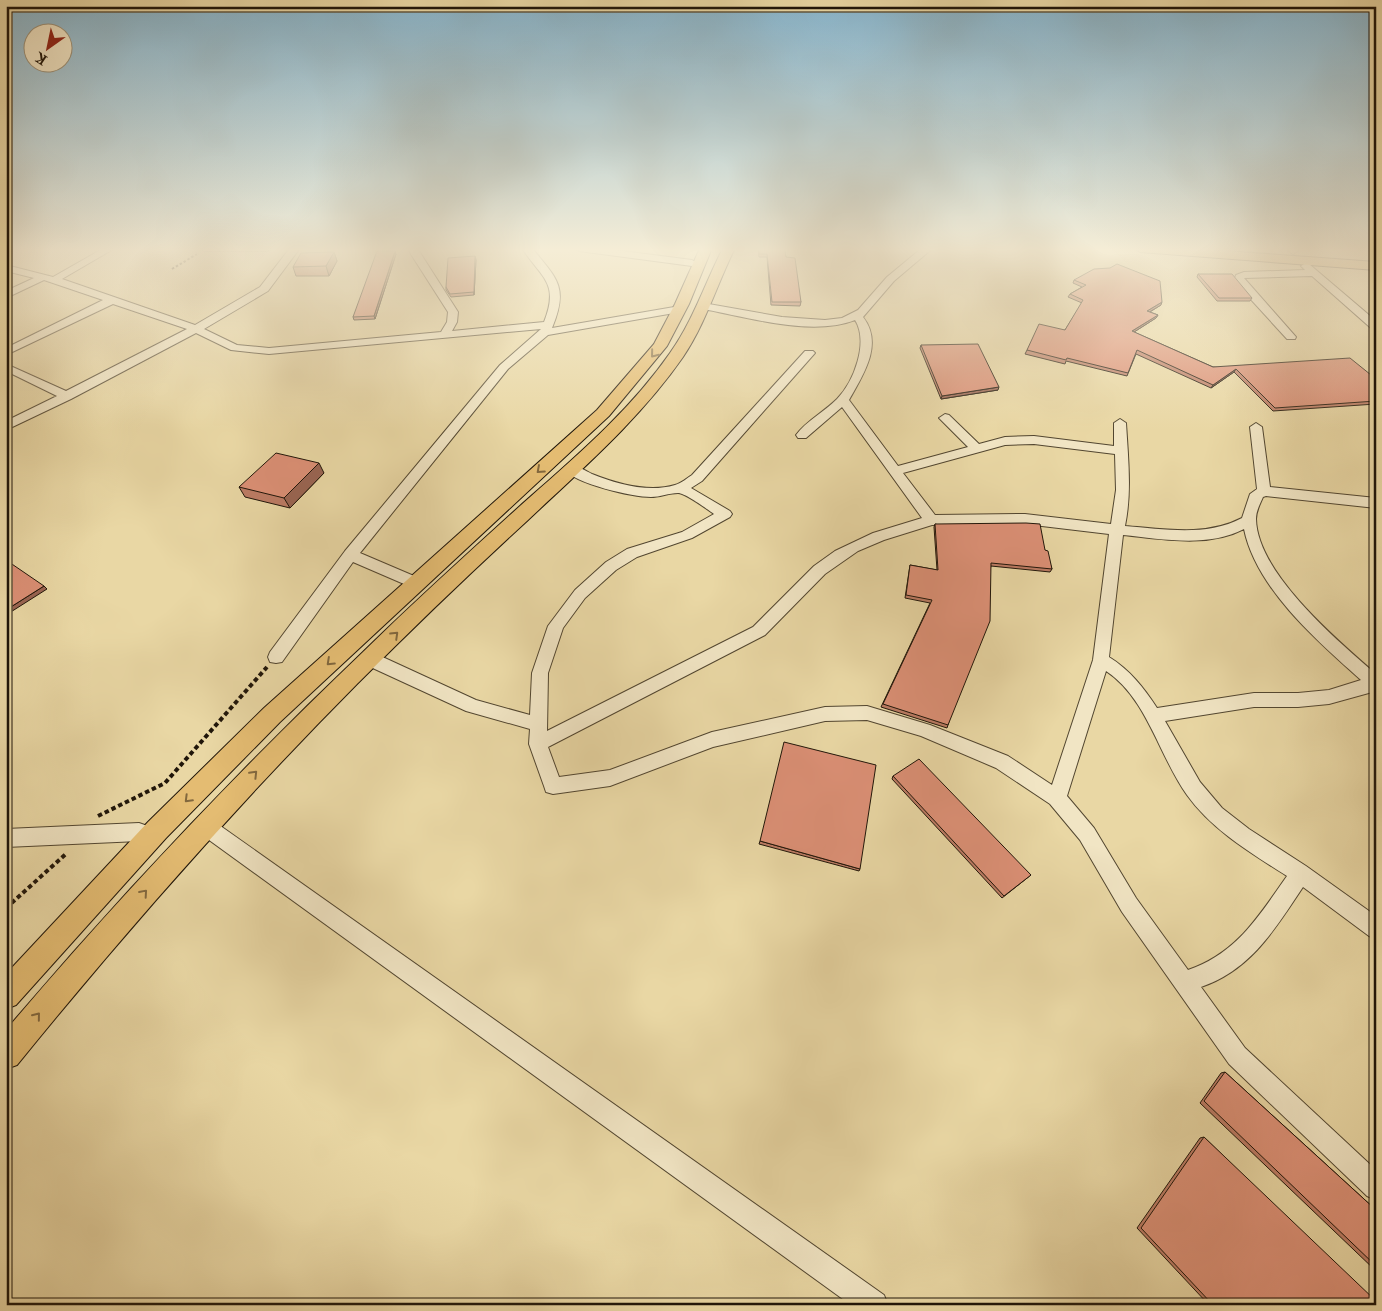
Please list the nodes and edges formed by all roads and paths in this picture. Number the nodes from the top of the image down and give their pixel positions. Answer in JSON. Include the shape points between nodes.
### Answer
{"nodes":[{"id":1,"x":93,"y":309,"type":"edge"},
{"id":2,"x":139,"y":309,"type":"edge"},
{"id":3,"x":230,"y":309,"type":"edge"},
{"id":4,"x":451,"y":309,"type":"edge"},
{"id":5,"x":554,"y":309,"type":"edge"},
{"id":6,"x":679,"y":309,"type":"edge"},
{"id":7,"x":680,"y":309,"type":"edge"},
{"id":8,"x":701,"y":309,"type":"edge"},
{"id":9,"x":724,"y":309,"type":"edge"},
{"id":10,"x":862,"y":309,"type":"edge"},
{"id":11,"x":1265,"y":309,"type":"edge"},
{"id":12,"x":1356,"y":309,"type":"edge"},
{"id":13,"x":856,"y":316,"type":"junction"},
{"id":14,"x":1376,"y":327,"type":"edge"},
{"id":15,"x":546,"y":328,"type":"junction"},
{"id":16,"x":196,"y":329,"type":"junction"},
{"id":17,"x":444,"y":336,"type":"junction"},
{"id":18,"x":1291,"y":337,"type":"dead end"},
{"id":19,"x":6,"y":352,"type":"edge"},
{"id":20,"x":809,"y":353,"type":"dead end"},
{"id":21,"x":6,"y":367,"type":"edge"},
{"id":22,"x":67,"y":396,"type":"junction"},
{"id":23,"x":843,"y":400,"type":"junction"},
{"id":24,"x":945,"y":418,"type":"dead end"},
{"id":25,"x":1120,"y":423,"type":"dead end"},
{"id":26,"x":6,"y":426,"type":"edge"},
{"id":27,"x":1256,"y":427,"type":"dead end"},
{"id":28,"x":802,"y":434,"type":"dead end"},
{"id":29,"x":977,"y":449,"type":"junction"},
{"id":30,"x":1122,"y":451,"type":"junction"},
{"id":31,"x":571,"y":469,"type":"junction"},
{"id":32,"x":894,"y":471,"type":"junction"},
{"id":33,"x":681,"y":488,"type":"junction"},
{"id":34,"x":1265,"y":491,"type":"junction"},
{"id":35,"x":1376,"y":503,"type":"edge"},
{"id":36,"x":931,"y":520,"type":"junction"},
{"id":37,"x":1249,"y":520,"type":"junction"},
{"id":38,"x":1117,"y":530,"type":"junction"},
{"id":39,"x":350,"y":555,"type":"junction"},
{"id":40,"x":416,"y":583,"type":"junction"},
{"id":41,"x":276,"y":657,"type":"joint"},
{"id":42,"x":370,"y":659,"type":"junction"},
{"id":43,"x":1101,"y":660,"type":"junction"},
{"id":44,"x":1371,"y":677,"type":"edge"},
{"id":45,"x":1153,"y":716,"type":"junction"},
{"id":46,"x":538,"y":724,"type":"junction"},
{"id":47,"x":538,"y":744,"type":"junction"},
{"id":48,"x":1057,"y":798,"type":"junction"},
{"id":49,"x":91,"y":826,"type":"junction"},
{"id":50,"x":205,"y":826,"type":"junction"},
{"id":51,"x":152,"y":836,"type":"junction"},
{"id":52,"x":6,"y":838,"type":"edge"},
{"id":53,"x":1300,"y":874,"type":"junction"},
{"id":54,"x":6,"y":908,"type":"edge"},
{"id":55,"x":1376,"y":929,"type":"edge"},
{"id":56,"x":1184,"y":982,"type":"junction"},
{"id":57,"x":6,"y":996,"type":"edge"},
{"id":58,"x":6,"y":1054,"type":"edge"},
{"id":59,"x":1376,"y":1186,"type":"edge"},
{"id":60,"x":874,"y":1305,"type":"edge"}],
"edges":[{"from":1,"to":19,"type":"street"},
{"from":2,"to":16,"type":"street"},
{"from":3,"to":16,"type":"street"},
{"from":4,"to":17,"type":"street","via":[[452,322]]},
{"from":5,"to":15,"type":"street"},
{"from":6,"to":15,"type":"street"},
{"from":7,"to":40,"type":"main road","one_way":true,"via":[[660,346],[603,413]]},
{"from":8,"to":31,"type":"main road","via":[[688,337],[663,373]]},
{"from":9,"to":13,"type":"street","via":[[820,324]]},
{"from":10,"to":13,"type":"street"},
{"from":11,"to":18,"type":"street"},
{"from":12,"to":14,"type":"street"},
{"from":13,"to":23,"type":"street","via":[[862,321],[867,353]]},
{"from":15,"to":17,"type":"street"},
{"from":15,"to":39,"type":"street","via":[[504,368]]},
{"from":16,"to":17,"type":"street","via":[[226,345],[259,351]]},
{"from":16,"to":22,"type":"street"},
{"from":20,"to":33,"type":"street","via":[[697,478]]},
{"from":21,"to":22,"type":"street"},
{"from":22,"to":26,"type":"street"},
{"from":23,"to":28,"type":"street"},
{"from":23,"to":32,"type":"street"},
{"from":24,"to":29,"type":"street"},
{"from":25,"to":30,"type":"street"},
{"from":27,"to":34,"type":"street"},
{"from":29,"to":30,"type":"street","via":[[1005,441],[1031,439]]},
{"from":29,"to":32,"type":"street"},
{"from":30,"to":38,"type":"street","via":[[1122,510]]},
{"from":31,"to":33,"type":"street","via":[[599,483],[627,490],[658,492]]},
{"from":42,"to":31,"type":"main road","one_way":true},
{"from":32,"to":36,"type":"street"},
{"from":33,"to":46,"type":"street","via":[[725,514],[687,535],[632,553],[611,566],[580,594],[556,626],[540,673]]},
{"from":34,"to":35,"type":"street"},
{"from":34,"to":37,"type":"street","via":[[1256,494]]},
{"from":36,"to":38,"type":"street","via":[[1024,519]]},
{"from":36,"to":47,"type":"street","via":[[845,552],[828,562],[759,631]]},
{"from":37,"to":38,"type":"street","via":[[1231,530],[1198,535]]},
{"from":37,"to":44,"type":"street","via":[[1260,554],[1280,588],[1332,645]]},
{"from":38,"to":43,"type":"street"},
{"from":39,"to":40,"type":"street"},
{"from":39,"to":41,"type":"street"},
{"from":40,"to":51,"type":"main road","one_way":true,"via":[[272,715]]},
{"from":41,"to":49,"type":"path","via":[[165,783]]},
{"from":42,"to":46,"type":"street","via":[[472,706]]},
{"from":50,"to":42,"type":"main road","one_way":true},
{"from":43,"to":45,"type":"street","via":[[1124,675]]},
{"from":43,"to":48,"type":"street"},
{"from":44,"to":45,"type":"street","via":[[1329,697],[1254,700]]},
{"from":45,"to":53,"type":"street","via":[[1193,788],[1210,808],[1246,839]]},
{"from":46,"to":47,"type":"street"},
{"from":47,"to":48,"type":"street","via":[[553,786],[610,778],[712,740],[825,714],[867,713],[924,730],[1002,762]]},
{"from":48,"to":56,"type":"street","via":[[1087,834],[1129,905]]},
{"from":49,"to":51,"type":"street"},
{"from":49,"to":52,"type":"street"},
{"from":49,"to":54,"type":"path"},
{"from":58,"to":50,"type":"main road","one_way":true},
{"from":50,"to":60,"type":"street"},
{"from":51,"to":57,"type":"main road"},
{"from":53,"to":55,"type":"street"},
{"from":53,"to":56,"type":"street","via":[[1242,952],[1215,971]]},
{"from":56,"to":59,"type":"street","via":[[1237,1056]]}]}
